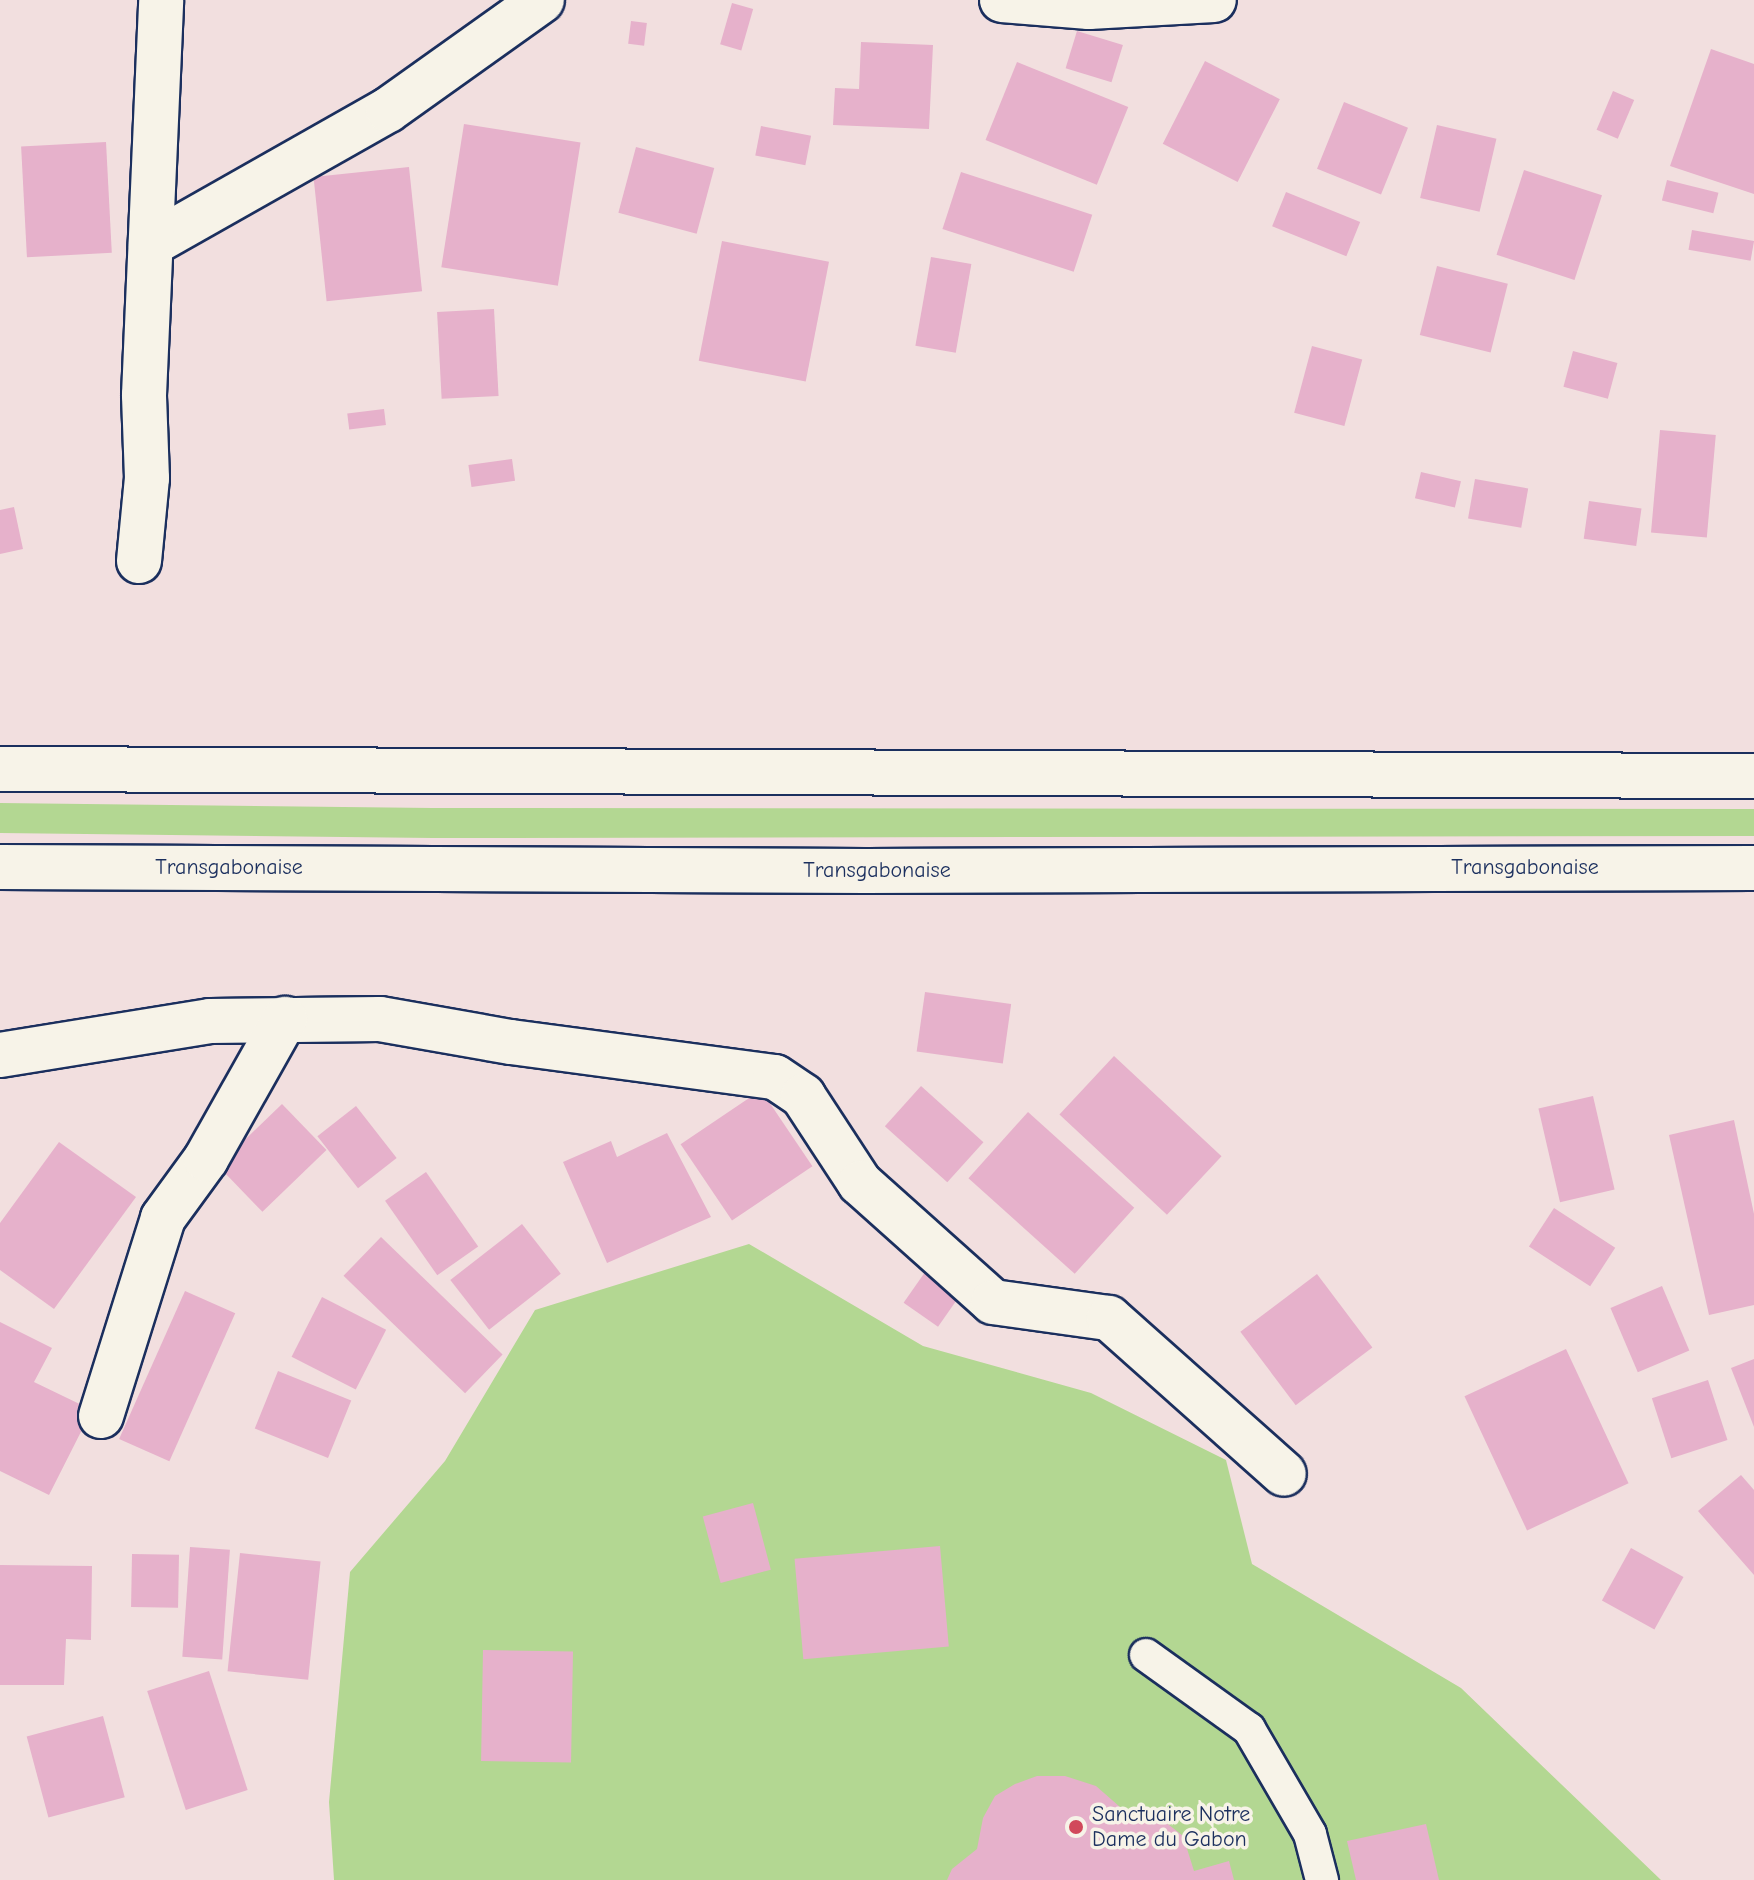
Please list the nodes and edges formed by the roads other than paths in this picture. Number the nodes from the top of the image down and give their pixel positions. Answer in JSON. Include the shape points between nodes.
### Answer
{"nodes":[{"id":1,"x":161,"y":0,"type":"edge"},
{"id":2,"x":542,"y":0,"type":"edge"},
{"id":3,"x":1002,"y":0,"type":"edge"},
{"id":4,"x":1214,"y":0,"type":"edge"},
{"id":5,"x":151,"y":244,"type":"junction"},
{"id":6,"x":139,"y":561,"type":"dead end"},
{"id":7,"x":0,"y":769,"type":"edge"},
{"id":8,"x":1754,"y":776,"type":"edge"},
{"id":9,"x":0,"y":867,"type":"edge"},
{"id":10,"x":1754,"y":868,"type":"edge"},
{"id":11,"x":285,"y":1019,"type":"junction"},
{"id":12,"x":0,"y":1055,"type":"edge"},
{"id":13,"x":101,"y":1416,"type":"dead end"},
{"id":14,"x":1284,"y":1474,"type":"dead end"},
{"id":15,"x":1146,"y":1655,"type":"dead end"},
{"id":16,"x":1322,"y":1880,"type":"edge"}],
"edges":[{"from":1,"to":5,"type":"main road"},
{"from":2,"to":5,"type":"main road","via":[[388,110]]},
{"from":3,"to":4,"type":"main road","via":[[1089,7]]},
{"from":5,"to":6,"type":"main road","via":[[144,395],[147,478]]},
{"from":7,"to":8,"type":"main road"},
{"from":9,"to":10,"type":"main road","name":"Transgabonaise"},
{"from":11,"to":12,"type":"main road","via":[[210,1021]]},
{"from":11,"to":13,"type":"main road","via":[[206,1159],[163,1218]]},
{"from":11,"to":14,"type":"main road","via":[[380,1019],[775,1077],[803,1096],[860,1183],[993,1302],[1109,1318]]},
{"from":15,"to":16,"type":"lane","via":[[1249,1729],[1310,1834]]}]}
